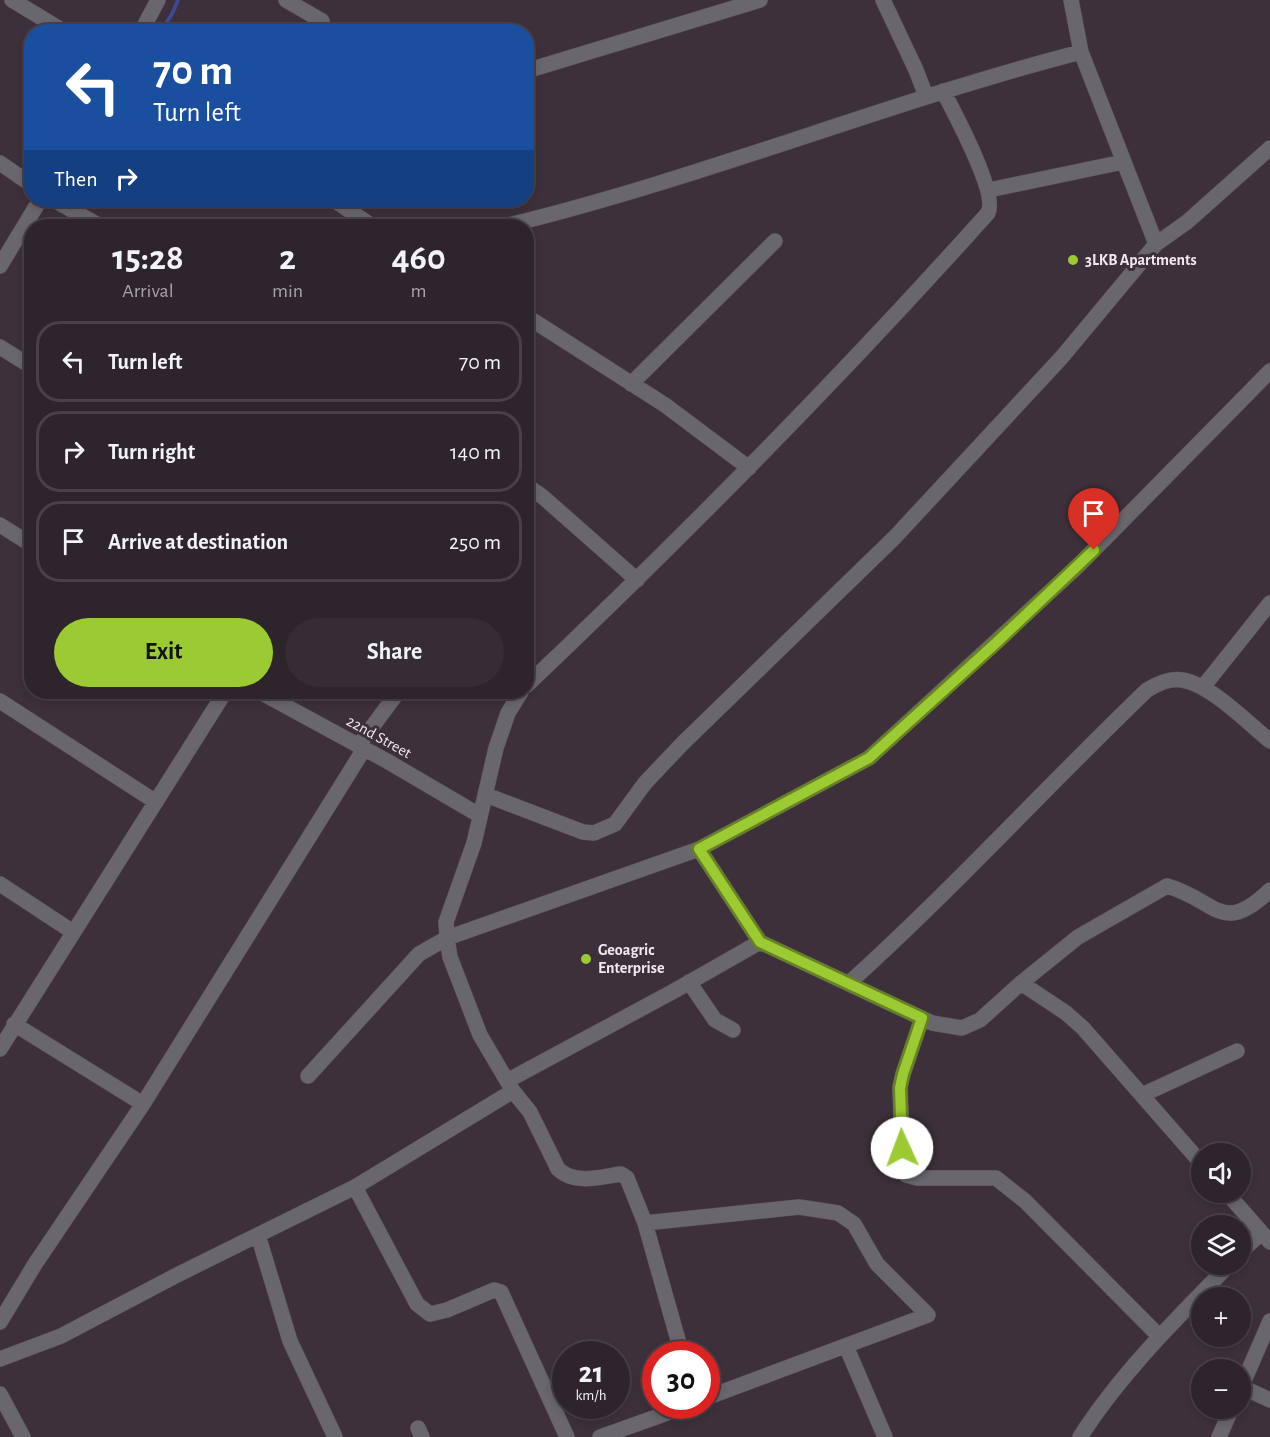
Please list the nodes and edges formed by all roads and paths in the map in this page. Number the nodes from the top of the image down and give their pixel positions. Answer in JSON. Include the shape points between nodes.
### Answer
{"nodes":[{"id":1,"x":12,"y":0,"type":"edge"},
{"id":2,"x":158,"y":0,"type":"edge"},
{"id":3,"x":286,"y":0,"type":"edge"},
{"id":4,"x":760,"y":0,"type":"edge"},
{"id":5,"x":883,"y":0,"type":"edge"},
{"id":6,"x":1071,"y":0,"type":"edge"},
{"id":7,"x":322,"y":21,"type":"dead end"},
{"id":8,"x":52,"y":24,"type":"edge"},
{"id":9,"x":145,"y":24,"type":"edge"},
{"id":10,"x":1082,"y":52,"type":"junction"},
{"id":11,"x":534,"y":69,"type":"edge"},
{"id":12,"x":943,"y":91,"type":"junction"},
{"id":13,"x":926,"y":96,"type":"junction"},
{"id":14,"x":1268,"y":153,"type":"edge"},
{"id":15,"x":1123,"y":162,"type":"junction"},
{"id":16,"x":0,"y":163,"type":"edge"},
{"id":17,"x":24,"y":180,"type":"edge"},
{"id":18,"x":989,"y":190,"type":"junction"},
{"id":19,"x":66,"y":207,"type":"edge"},
{"id":20,"x":344,"y":207,"type":"edge"},
{"id":21,"x":88,"y":219,"type":"edge"},
{"id":22,"x":362,"y":219,"type":"edge"},
{"id":23,"x":530,"y":219,"type":"edge"},
{"id":24,"x":24,"y":226,"type":"edge"},
{"id":25,"x":775,"y":241,"type":"dead end"},
{"id":26,"x":1156,"y":244,"type":"junction"},
{"id":27,"x":0,"y":266,"type":"edge"},
{"id":28,"x":534,"y":321,"type":"edge"},
{"id":29,"x":0,"y":347,"type":"edge"},
{"id":30,"x":24,"y":362,"type":"edge"},
{"id":31,"x":1270,"y":371,"type":"edge"},
{"id":32,"x":631,"y":384,"type":"junction"},
{"id":33,"x":748,"y":468,"type":"junction"},
{"id":34,"x":534,"y":491,"type":"edge"},
{"id":35,"x":0,"y":525,"type":"edge"},
{"id":36,"x":24,"y":540,"type":"edge"},
{"id":37,"x":638,"y":580,"type":"junction"},
{"id":38,"x":1270,"y":603,"type":"edge"},
{"id":39,"x":534,"y":678,"type":"edge"},
{"id":40,"x":1203,"y":687,"type":"junction"},
{"id":41,"x":221,"y":699,"type":"edge"},
{"id":42,"x":273,"y":699,"type":"edge"},
{"id":43,"x":393,"y":699,"type":"edge"},
{"id":44,"x":517,"y":699,"type":"edge"},
{"id":45,"x":0,"y":701,"type":"edge"},
{"id":46,"x":1270,"y":741,"type":"edge"},
{"id":47,"x":361,"y":747,"type":"junction"},
{"id":48,"x":486,"y":795,"type":"junction"},
{"id":49,"x":156,"y":802,"type":"junction"},
{"id":50,"x":479,"y":815,"type":"junction"},
{"id":51,"x":699,"y":849,"type":"junction"},
{"id":52,"x":0,"y":884,"type":"edge"},
{"id":53,"x":1270,"y":890,"type":"edge"},
{"id":54,"x":73,"y":933,"type":"junction"},
{"id":55,"x":447,"y":939,"type":"junction"},
{"id":56,"x":760,"y":942,"type":"junction"},
{"id":57,"x":689,"y":982,"type":"junction"},
{"id":58,"x":849,"y":983,"type":"junction"},
{"id":59,"x":1021,"y":984,"type":"junction"},
{"id":60,"x":922,"y":1018,"type":"junction"},
{"id":61,"x":14,"y":1024,"type":"junction"},
{"id":62,"x":733,"y":1030,"type":"dead end"},
{"id":63,"x":0,"y":1049,"type":"edge"},
{"id":64,"x":1237,"y":1051,"type":"dead end"},
{"id":65,"x":308,"y":1076,"type":"dead end"},
{"id":66,"x":510,"y":1086,"type":"junction"},
{"id":67,"x":1142,"y":1095,"type":"junction"},
{"id":68,"x":144,"y":1104,"type":"junction"},
{"id":69,"x":1191,"y":1151,"type":"edge"},
{"id":70,"x":355,"y":1187,"type":"junction"},
{"id":71,"x":1235,"y":1203,"type":"edge"},
{"id":72,"x":645,"y":1223,"type":"junction"},
{"id":73,"x":258,"y":1235,"type":"junction"},
{"id":74,"x":1265,"y":1238,"type":"edge"},
{"id":75,"x":1251,"y":1246,"type":"edge"},
{"id":76,"x":1219,"y":1275,"type":"edge"},
{"id":77,"x":1270,"y":1321,"type":"edge"},
{"id":78,"x":0,"y":1322,"type":"edge"},
{"id":79,"x":1159,"y":1336,"type":"junction"},
{"id":80,"x":678,"y":1341,"type":"edge"},
{"id":81,"x":846,"y":1346,"type":"junction"},
{"id":82,"x":0,"y":1359,"type":"edge"},
{"id":83,"x":1251,"y":1366,"type":"edge"},
{"id":84,"x":720,"y":1393,"type":"edge"},
{"id":85,"x":1251,"y":1393,"type":"edge"},
{"id":86,"x":0,"y":1394,"type":"edge"},
{"id":87,"x":1270,"y":1400,"type":"edge"},
{"id":88,"x":651,"y":1419,"type":"edge"},
{"id":89,"x":1227,"y":1419,"type":"edge"},
{"id":90,"x":23,"y":1437,"type":"edge"},
{"id":91,"x":334,"y":1437,"type":"edge"},
{"id":92,"x":567,"y":1437,"type":"edge"},
{"id":93,"x":600,"y":1437,"type":"edge"},
{"id":94,"x":885,"y":1437,"type":"edge"},
{"id":95,"x":1080,"y":1437,"type":"edge"},
{"id":96,"x":1219,"y":1437,"type":"edge"}],
"edges":[{"from":1,"to":8,"type":"street"},
{"from":2,"to":9,"type":"street"},
{"from":3,"to":7,"type":"street"},
{"from":4,"to":11,"type":"street"},
{"from":5,"to":13,"type":"street"},
{"from":6,"to":10,"type":"street"},
{"from":10,"to":12,"type":"street"},
{"from":10,"to":15,"type":"street"},
{"from":12,"to":13,"type":"street"},
{"from":12,"to":18,"type":"street"},
{"from":13,"to":23,"type":"street","via":[[674,178]]},
{"from":14,"to":26,"type":"street"},
{"from":15,"to":18,"type":"street"},
{"from":15,"to":26,"type":"street"},
{"from":16,"to":17,"type":"street"},
{"from":18,"to":33,"type":"street","via":[[992,207],[988,213]]},
{"from":19,"to":21,"type":"street"},
{"from":20,"to":22,"type":"street"},
{"from":24,"to":27,"type":"street"},
{"from":25,"to":32,"type":"street"},
{"from":26,"to":48,"type":"street","via":[[1062,357],[895,537],[682,744],[645,783],[615,824],[594,833],[583,832]]},
{"from":28,"to":32,"type":"street"},
{"from":29,"to":30,"type":"street"},
{"from":31,"to":51,"type":"street","via":[[1078,566],[869,758]]},
{"from":32,"to":33,"type":"street"},
{"from":33,"to":37,"type":"street"},
{"from":34,"to":37,"type":"street"},
{"from":35,"to":36,"type":"street"},
{"from":37,"to":39,"type":"street"},
{"from":38,"to":40,"type":"street"},
{"from":40,"to":46,"type":"street"},
{"from":40,"to":58,"type":"street","via":[[1170,680],[1147,690],[900,938]]},
{"from":41,"to":49,"type":"street"},
{"from":42,"to":47,"type":"street","name":"22nd Street"},
{"from":43,"to":47,"type":"street"},
{"from":44,"to":48,"type":"street","via":[[496,748]]},
{"from":45,"to":49,"type":"street"},
{"from":47,"to":50,"type":"street","name":"22nd Street"},
{"from":47,"to":68,"type":"street"},
{"from":48,"to":50,"type":"street"},
{"from":49,"to":54,"type":"street"},
{"from":50,"to":55,"type":"street","via":[[468,862],[446,922]]},
{"from":51,"to":55,"type":"street"},
{"from":51,"to":56,"type":"street"},
{"from":52,"to":54,"type":"street"},
{"from":53,"to":59,"type":"street","via":[[1238,914],[1222,913],[1185,891],[1167,886],[1078,937]]},
{"from":54,"to":61,"type":"street"},
{"from":55,"to":65,"type":"street","via":[[419,954]]},
{"from":55,"to":66,"type":"street","via":[[450,957],[480,1035]]},
{"from":56,"to":57,"type":"street"},
{"from":56,"to":58,"type":"street"},
{"from":57,"to":62,"type":"street","via":[[715,1020]]},
{"from":57,"to":66,"type":"street"},
{"from":58,"to":60,"type":"street"},
{"from":59,"to":60,"type":"street","via":[[980,1020],[962,1028]]},
{"from":59,"to":67,"type":"street","via":[[1083,1028]]},
{"from":60,"to":79,"type":"street","via":[[900,1088],[906,1175],[996,1178],[1025,1201]]},
{"from":61,"to":63,"type":"street"},
{"from":61,"to":68,"type":"street"},
{"from":64,"to":67,"type":"street"},
{"from":66,"to":70,"type":"street"},
{"from":66,"to":72,"type":"street","via":[[530,1112],[558,1169],[577,1180],[621,1174],[627,1178]]},
{"from":67,"to":69,"type":"street"},
{"from":68,"to":78,"type":"street","via":[[34,1264]]},
{"from":70,"to":73,"type":"street"},
{"from":70,"to":92,"type":"street","via":[[417,1304],[430,1314],[494,1290],[501,1292]]},
{"from":71,"to":74,"type":"street"},
{"from":72,"to":80,"type":"street"},
{"from":72,"to":81,"type":"street","via":[[799,1207],[838,1213],[854,1224],[878,1264],[928,1315]]},
{"from":73,"to":82,"type":"street","via":[[61,1336]]},
{"from":73,"to":91,"type":"street","via":[[290,1341]]},
{"from":74,"to":75,"type":"street"},
{"from":76,"to":79,"type":"street"},
{"from":77,"to":83,"type":"street"},
{"from":79,"to":95,"type":"street"},
{"from":81,"to":84,"type":"street"},
{"from":81,"to":94,"type":"street"},
{"from":85,"to":87,"type":"street"},
{"from":86,"to":90,"type":"street"},
{"from":88,"to":93,"type":"street"},
{"from":89,"to":96,"type":"street"}]}
